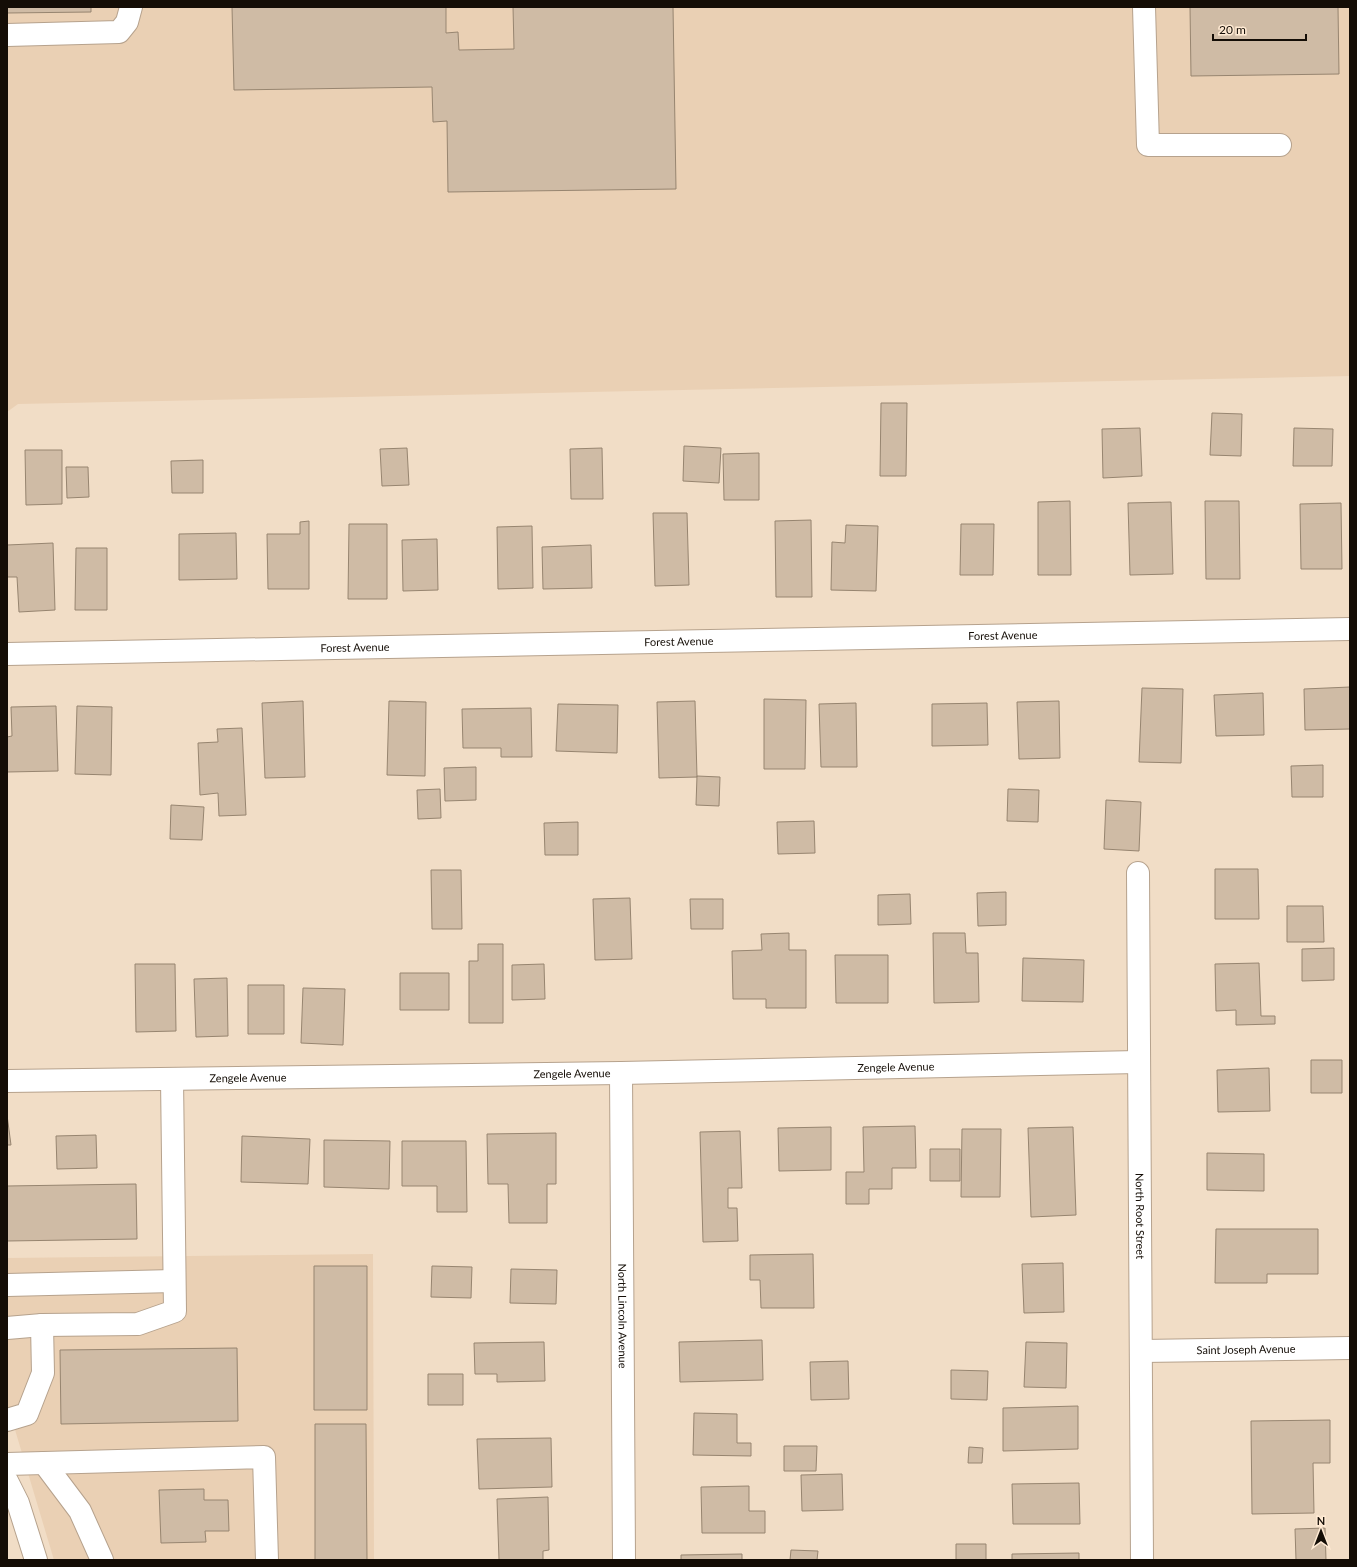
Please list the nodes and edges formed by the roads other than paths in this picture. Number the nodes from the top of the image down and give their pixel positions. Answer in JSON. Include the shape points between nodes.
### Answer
{"nodes":[{"id":1,"x":131,"y":7,"type":"edge"},
{"id":2,"x":1144,"y":7,"type":"edge"},
{"id":3,"x":7,"y":34,"type":"edge"},
{"id":4,"x":1280,"y":145,"type":"dead end"},
{"id":5,"x":1350,"y":629,"type":"edge"},
{"id":6,"x":7,"y":654,"type":"edge"},
{"id":7,"x":1138,"y":873,"type":"dead end"},
{"id":8,"x":1138,"y":1062,"type":"junction"},
{"id":9,"x":621,"y":1073,"type":"junction"},
{"id":10,"x":172,"y":1079,"type":"junction"},
{"id":11,"x":7,"y":1081,"type":"edge"},
{"id":12,"x":174,"y":1281,"type":"junction"},
{"id":13,"x":7,"y":1285,"type":"edge"},
{"id":14,"x":42,"y":1325,"type":"junction"},
{"id":15,"x":7,"y":1328,"type":"edge"},
{"id":16,"x":1350,"y":1348,"type":"edge"},
{"id":17,"x":1142,"y":1351,"type":"junction"},
{"id":18,"x":7,"y":1420,"type":"edge"},
{"id":19,"x":44,"y":1463,"type":"junction"},
{"id":20,"x":7,"y":1464,"type":"edge"},
{"id":21,"x":7,"y":1481,"type":"edge"},
{"id":22,"x":36,"y":1560,"type":"edge"},
{"id":23,"x":102,"y":1560,"type":"edge"},
{"id":24,"x":267,"y":1560,"type":"edge"},
{"id":25,"x":624,"y":1560,"type":"edge"},
{"id":26,"x":1142,"y":1560,"type":"edge"}],
"edges":[{"from":1,"to":3,"type":"street","via":[[127,22],[119,32]]},
{"from":2,"to":4,"type":"street","via":[[1148,145]]},
{"from":5,"to":6,"type":"street","name":"Forest Avenue"},
{"from":7,"to":8,"type":"street","name":"North Root Street"},
{"from":8,"to":9,"type":"street","name":"Zengele Avenue"},
{"from":8,"to":17,"type":"street","name":"North Root Street"},
{"from":9,"to":10,"type":"street","name":"Zengele Avenue"},
{"from":9,"to":25,"type":"street","name":"North Lincoln Avenue"},
{"from":10,"to":11,"type":"street","name":"Zengele Avenue"},
{"from":10,"to":12,"type":"street"},
{"from":12,"to":13,"type":"street"},
{"from":12,"to":14,"type":"street","via":[[174,1311],[138,1324]]},
{"from":14,"to":15,"type":"street"},
{"from":14,"to":18,"type":"street","via":[[43,1372],[27,1414]]},
{"from":16,"to":17,"type":"street","name":"Saint Joseph Avenue"},
{"from":17,"to":26,"type":"street","name":"North Root Street"},
{"from":19,"to":20,"type":"street"},
{"from":19,"to":23,"type":"street","via":[[80,1511]]},
{"from":19,"to":24,"type":"street","via":[[264,1457]]},
{"from":21,"to":22,"type":"street","via":[[18,1503]]}]}
